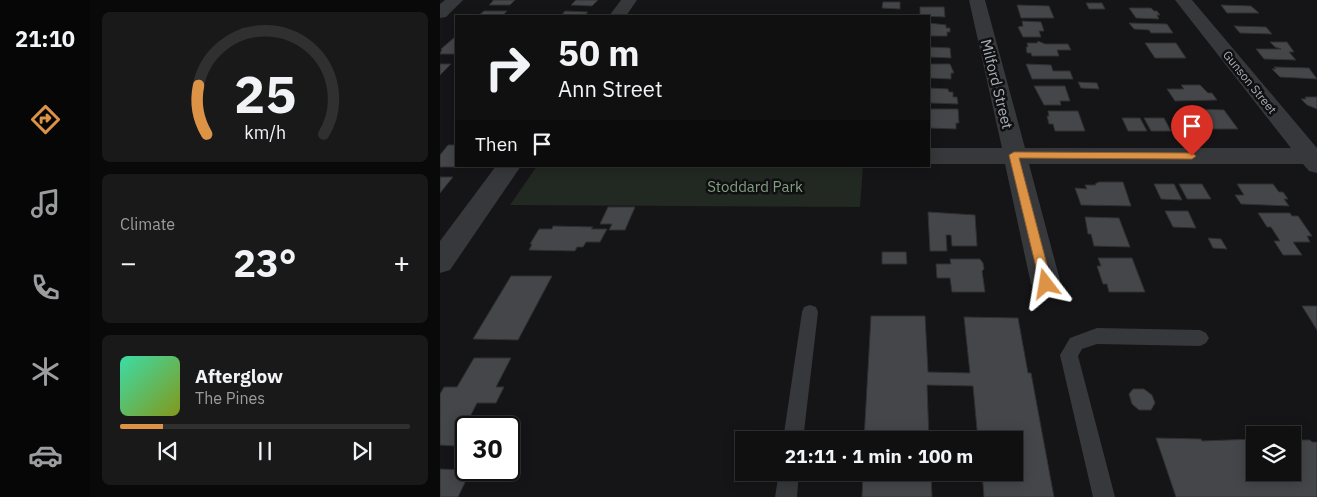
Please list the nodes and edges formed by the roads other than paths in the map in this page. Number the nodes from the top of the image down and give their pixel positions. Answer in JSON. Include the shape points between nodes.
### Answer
{"nodes":[{"id":1,"x":455,"y":0,"type":"edge"},
{"id":2,"x":629,"y":0,"type":"edge"},
{"id":3,"x":976,"y":0,"type":"edge"},
{"id":4,"x":1183,"y":0,"type":"edge"},
{"id":5,"x":440,"y":13,"type":"edge"},
{"id":6,"x":618,"y":15,"type":"edge"},
{"id":7,"x":1014,"y":155,"type":"junction"},
{"id":8,"x":930,"y":156,"type":"edge"},
{"id":9,"x":1315,"y":159,"type":"edge"},
{"id":10,"x":508,"y":167,"type":"edge"},
{"id":11,"x":440,"y":262,"type":"edge"},
{"id":12,"x":1046,"y":284,"type":"dead end"},
{"id":13,"x":810,"y":312,"type":"dead end"},
{"id":14,"x":1200,"y":338,"type":"dead end"},
{"id":15,"x":794,"y":431,"type":"edge"},
{"id":16,"x":788,"y":481,"type":"edge"},
{"id":17,"x":786,"y":497,"type":"edge"},
{"id":18,"x":1104,"y":497,"type":"edge"}],
"edges":[{"from":1,"to":5,"type":"street"},
{"from":2,"to":6,"type":"street"},
{"from":3,"to":7,"type":"street","name":"Milford Street"},
{"from":4,"to":9,"type":"street","name":"Gunson Street"},
{"from":7,"to":8,"type":"street"},
{"from":7,"to":9,"type":"street"},
{"from":7,"to":12,"type":"street","name":"Milford Street"},
{"from":10,"to":11,"type":"street"},
{"from":13,"to":15,"type":"lane"},
{"from":14,"to":18,"type":"lane","via":[[1097,336],[1076,343],[1068,355]]},
{"from":16,"to":17,"type":"lane"}]}
